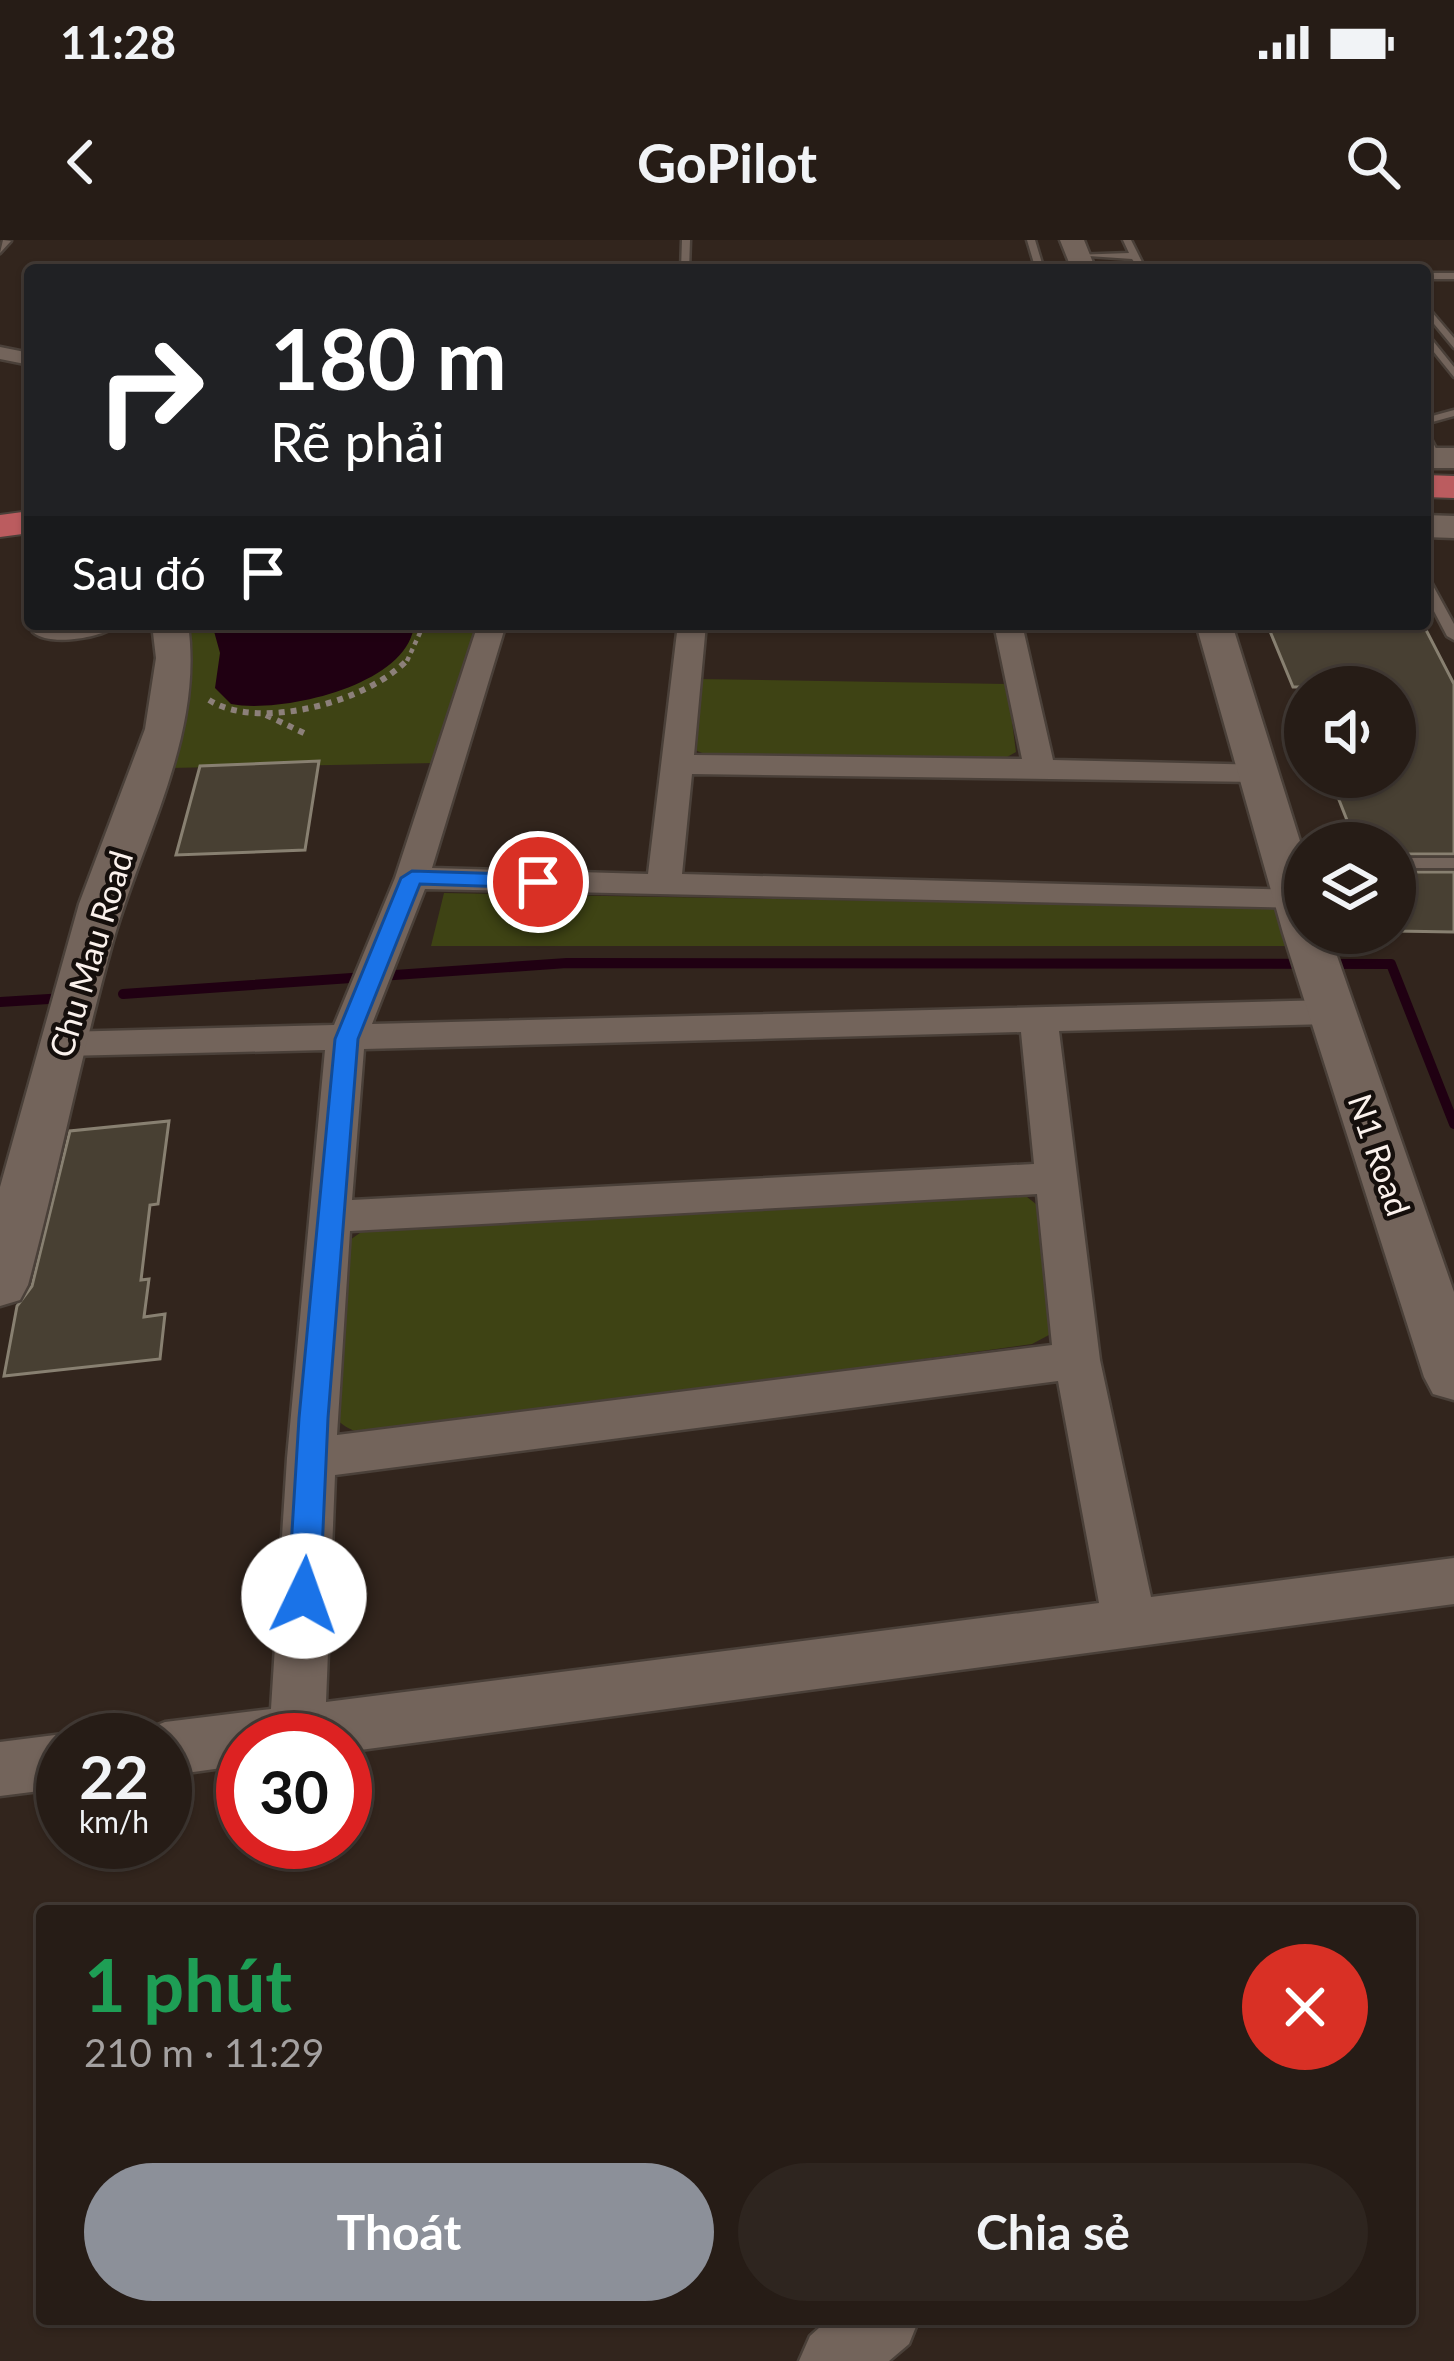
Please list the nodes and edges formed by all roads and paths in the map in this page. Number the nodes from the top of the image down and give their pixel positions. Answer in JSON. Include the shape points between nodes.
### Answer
{"nodes":[{"id":1,"x":1126,"y":240,"type":"edge"},
{"id":2,"x":7,"y":241,"type":"edge"},
{"id":3,"x":0,"y":250,"type":"edge"},
{"id":4,"x":1078,"y":255,"type":"edge"},
{"id":5,"x":1134,"y":256,"type":"junction"},
{"id":6,"x":1138,"y":264,"type":"edge"},
{"id":7,"x":1431,"y":315,"type":"edge"},
{"id":8,"x":1431,"y":342,"type":"edge"},
{"id":9,"x":1454,"y":345,"type":"edge"},
{"id":10,"x":1454,"y":374,"type":"edge"},
{"id":11,"x":1431,"y":593,"type":"edge"},
{"id":12,"x":62,"y":630,"type":"edge"},
{"id":13,"x":172,"y":630,"type":"edge"},
{"id":14,"x":422,"y":630,"type":"edge"},
{"id":15,"x":490,"y":630,"type":"edge"},
{"id":16,"x":691,"y":630,"type":"edge"},
{"id":17,"x":1008,"y":630,"type":"edge"},
{"id":18,"x":1216,"y":630,"type":"edge"},
{"id":19,"x":47,"y":632,"type":"dead end"},
{"id":20,"x":1454,"y":636,"type":"edge"},
{"id":21,"x":204,"y":692,"type":"dead end"},
{"id":22,"x":265,"y":715,"type":"junction"},
{"id":23,"x":308,"y":735,"type":"dead end"},
{"id":24,"x":676,"y":764,"type":"junction"},
{"id":25,"x":1040,"y":770,"type":"junction"},
{"id":26,"x":1257,"y":772,"type":"junction"},
{"id":27,"x":1284,"y":852,"type":"edge"},
{"id":28,"x":1416,"y":862,"type":"edge"},
{"id":29,"x":1454,"y":863,"type":"edge"},
{"id":30,"x":412,"y":878,"type":"junction"},
{"id":31,"x":664,"y":886,"type":"junction"},
{"id":32,"x":1284,"y":897,"type":"edge"},
{"id":33,"x":1314,"y":954,"type":"edge"},
{"id":34,"x":1330,"y":1012,"type":"junction"},
{"id":35,"x":1039,"y":1020,"type":"junction"},
{"id":36,"x":351,"y":1029,"type":"junction"},
{"id":37,"x":63,"y":1043,"type":"junction"},
{"id":38,"x":1056,"y":1178,"type":"junction"},
{"id":39,"x":330,"y":1217,"type":"junction"},
{"id":40,"x":0,"y":1285,"type":"edge"},
{"id":41,"x":1077,"y":1360,"type":"junction"},
{"id":42,"x":1454,"y":1377,"type":"edge"},
{"id":43,"x":311,"y":1458,"type":"junction"},
{"id":44,"x":1454,"y":1581,"type":"edge"},
{"id":45,"x":1129,"y":1620,"type":"junction"},
{"id":46,"x":298,"y":1713,"type":"edge"},
{"id":47,"x":372,"y":1723,"type":"edge"},
{"id":48,"x":36,"y":1764,"type":"edge"},
{"id":49,"x":0,"y":1768,"type":"edge"},
{"id":50,"x":877,"y":2325,"type":"edge"},
{"id":51,"x":835,"y":2361,"type":"edge"}],
"edges":[{"from":1,"to":5,"type":"lane"},
{"from":2,"to":3,"type":"lane"},
{"from":4,"to":5,"type":"lane"},
{"from":5,"to":6,"type":"lane"},
{"from":7,"to":9,"type":"lane"},
{"from":8,"to":10,"type":"lane"},
{"from":11,"to":20,"type":"lane"},
{"from":12,"to":19,"type":"street"},
{"from":13,"to":37,"type":"street","name":"Chu Mau Road","via":[[167,708]]},
{"from":14,"to":22,"type":"path","via":[[413,654],[376,683]]},
{"from":15,"to":30,"type":"street"},
{"from":16,"to":24,"type":"street"},
{"from":17,"to":25,"type":"street"},
{"from":18,"to":26,"type":"street","name":"N1 Road"},
{"from":21,"to":22,"type":"path","via":[[222,711]]},
{"from":22,"to":23,"type":"path"},
{"from":24,"to":25,"type":"street"},
{"from":24,"to":31,"type":"street"},
{"from":25,"to":26,"type":"street"},
{"from":26,"to":27,"type":"street","name":"N1 Road"},
{"from":28,"to":29,"type":"lane"},
{"from":30,"to":31,"type":"street"},
{"from":30,"to":36,"type":"street"},
{"from":31,"to":32,"type":"street"},
{"from":33,"to":34,"type":"street","name":"N1 Road"},
{"from":34,"to":35,"type":"street"},
{"from":34,"to":42,"type":"street","name":"N1 Road"},
{"from":35,"to":36,"type":"street"},
{"from":35,"to":38,"type":"street"},
{"from":36,"to":37,"type":"street"},
{"from":36,"to":39,"type":"street"},
{"from":37,"to":40,"type":"street","name":"Chu Mau Road"},
{"from":38,"to":39,"type":"street"},
{"from":38,"to":41,"type":"street"},
{"from":39,"to":43,"type":"street"},
{"from":41,"to":43,"type":"street"},
{"from":41,"to":45,"type":"street"},
{"from":43,"to":46,"type":"street"},
{"from":44,"to":45,"type":"street"},
{"from":45,"to":47,"type":"street"},
{"from":48,"to":49,"type":"street"},
{"from":50,"to":51,"type":"street"}]}
